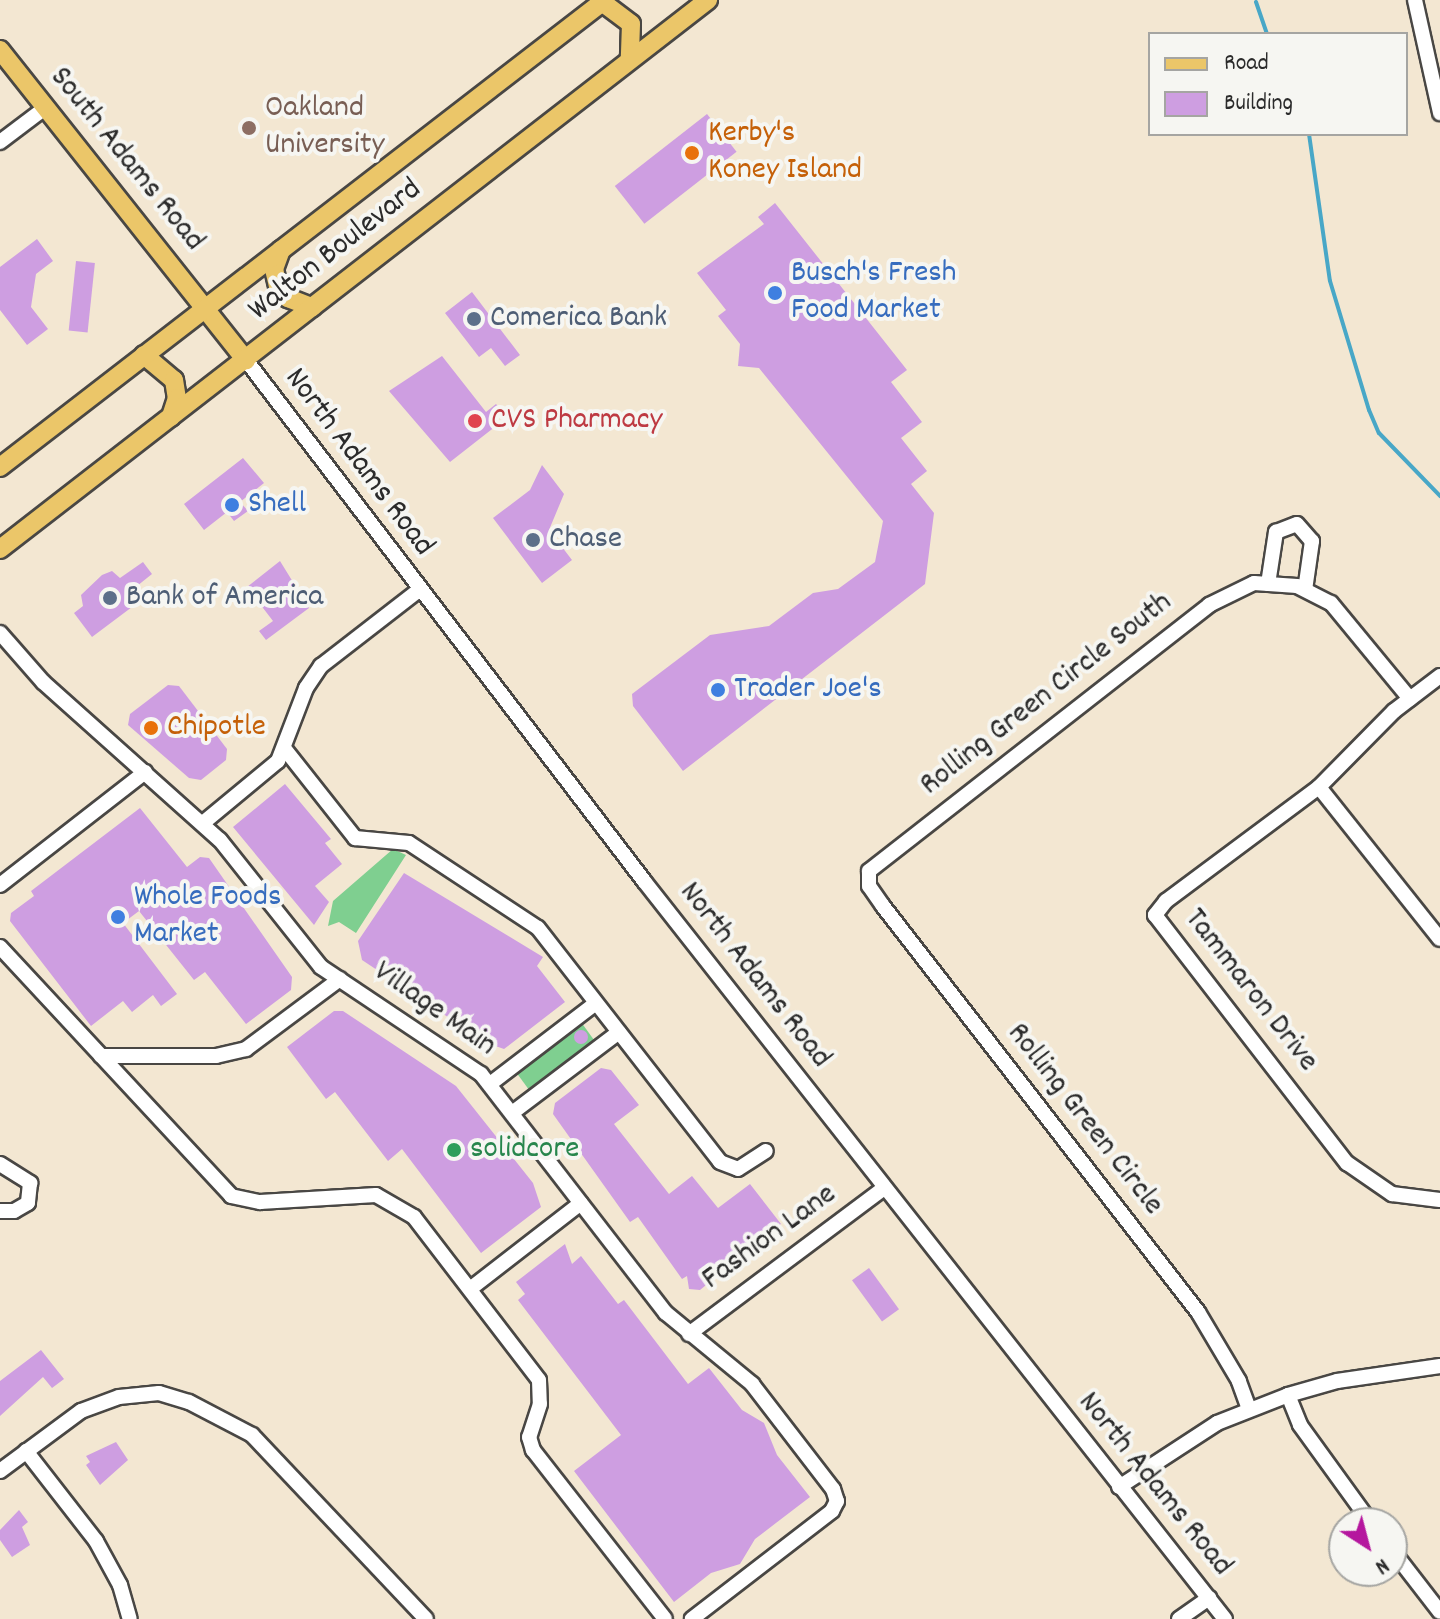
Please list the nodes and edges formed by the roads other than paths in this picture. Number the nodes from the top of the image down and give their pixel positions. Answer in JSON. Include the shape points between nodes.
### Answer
{"nodes":[{"id":1,"x":708,"y":0,"type":"edge"},
{"id":2,"x":1415,"y":0,"type":"edge"},
{"id":3,"x":604,"y":1,"type":"edge"},
{"id":4,"x":0,"y":50,"type":"edge"},
{"id":5,"x":630,"y":59,"type":"junction"},
{"id":6,"x":45,"y":108,"type":"junction"},
{"id":7,"x":1440,"y":113,"type":"edge"},
{"id":8,"x":0,"y":142,"type":"edge"},
{"id":9,"x":281,"y":250,"type":"junction"},
{"id":10,"x":312,"y":307,"type":"junction"},
{"id":11,"x":205,"y":308,"type":"junction"},
{"id":12,"x":144,"y":355,"type":"junction"},
{"id":13,"x":246,"y":360,"type":"junction"},
{"id":14,"x":171,"y":417,"type":"junction"},
{"id":15,"x":0,"y":467,"type":"edge"},
{"id":16,"x":0,"y":549,"type":"edge"},
{"id":17,"x":1268,"y":584,"type":"junction"},
{"id":18,"x":419,"y":590,"type":"junction"},
{"id":19,"x":1305,"y":590,"type":"junction"},
{"id":20,"x":0,"y":633,"type":"edge"},
{"id":21,"x":1440,"y":676,"type":"edge"},
{"id":22,"x":1410,"y":699,"type":"junction"},
{"id":23,"x":284,"y":748,"type":"junction"},
{"id":24,"x":145,"y":772,"type":"junction"},
{"id":25,"x":1319,"y":787,"type":"junction"},
{"id":26,"x":203,"y":823,"type":"junction"},
{"id":27,"x":869,"y":871,"type":"joint"},
{"id":28,"x":0,"y":885,"type":"edge"},
{"id":29,"x":1440,"y":939,"type":"edge"},
{"id":30,"x":0,"y":947,"type":"edge"},
{"id":31,"x":340,"y":979,"type":"junction"},
{"id":32,"x":596,"y":1003,"type":"junction"},
{"id":33,"x":619,"y":1032,"type":"junction"},
{"id":34,"x":101,"y":1056,"type":"junction"},
{"id":35,"x":490,"y":1084,"type":"junction"},
{"id":36,"x":512,"y":1113,"type":"junction"},
{"id":37,"x":766,"y":1151,"type":"dead end"},
{"id":38,"x":0,"y":1164,"type":"edge"},
{"id":39,"x":884,"y":1188,"type":"junction"},
{"id":40,"x":1440,"y":1200,"type":"edge"},
{"id":41,"x":581,"y":1203,"type":"junction"},
{"id":42,"x":0,"y":1211,"type":"edge"},
{"id":43,"x":470,"y":1289,"type":"junction"},
{"id":44,"x":689,"y":1334,"type":"junction"},
{"id":45,"x":1440,"y":1366,"type":"edge"},
{"id":46,"x":1288,"y":1395,"type":"junction"},
{"id":47,"x":1249,"y":1409,"type":"junction"},
{"id":48,"x":26,"y":1451,"type":"junction"},
{"id":49,"x":0,"y":1471,"type":"edge"},
{"id":50,"x":1119,"y":1487,"type":"junction"},
{"id":51,"x":1359,"y":1507,"type":"edge"},
{"id":52,"x":1408,"y":1571,"type":"edge"},
{"id":53,"x":1209,"y":1598,"type":"junction"},
{"id":54,"x":1440,"y":1612,"type":"edge"},
{"id":55,"x":130,"y":1619,"type":"edge"},
{"id":56,"x":426,"y":1619,"type":"edge"},
{"id":57,"x":665,"y":1619,"type":"edge"},
{"id":58,"x":692,"y":1619,"type":"edge"},
{"id":59,"x":1179,"y":1619,"type":"edge"},
{"id":60,"x":1225,"y":1619,"type":"edge"}],
"edges":[{"from":1,"to":5,"type":"main road","name":"Walton Boulevard"},
{"from":2,"to":7,"type":"street"},
{"from":3,"to":5,"type":"main road","via":[[631,24]]},
{"from":3,"to":9,"type":"main road","name":"Walton Boulevard"},
{"from":4,"to":6,"type":"main road","name":"South Adams Road"},
{"from":5,"to":10,"type":"main road","name":"Walton Boulevard"},
{"from":6,"to":8,"type":"street"},
{"from":6,"to":11,"type":"main road","name":"South Adams Road"},
{"from":9,"to":10,"type":"main road","via":[[274,269],[278,287],[288,298]]},
{"from":9,"to":11,"type":"main road","name":"Walton Boulevard"},
{"from":10,"to":13,"type":"main road","name":"Walton Boulevard"},
{"from":11,"to":12,"type":"main road","name":"Walton Boulevard"},
{"from":11,"to":13,"type":"main road","name":"South Adams Road"},
{"from":12,"to":14,"type":"main road","via":[[174,380],[177,398]]},
{"from":12,"to":15,"type":"main road","name":"Walton Boulevard"},
{"from":13,"to":14,"type":"main road","name":"Walton Boulevard"},
{"from":13,"to":18,"type":"street","name":"North Adams Road"},
{"from":14,"to":16,"type":"main road","name":"Walton Boulevard"},
{"from":17,"to":19,"type":"street","name":"Rolling Green Circle South"},
{"from":17,"to":19,"type":"street","via":[[1276,532],[1297,524],[1312,541]]},
{"from":17,"to":27,"type":"street","name":"Rolling Green Circle South","via":[[1242,587],[1209,605]]},
{"from":18,"to":23,"type":"street","via":[[321,666],[306,688]]},
{"from":18,"to":39,"type":"street","name":"North Adams Road"},
{"from":19,"to":22,"type":"street","name":"Rolling Green Circle South","via":[[1331,603]]},
{"from":20,"to":24,"type":"street","name":"Village Main","via":[[43,682]]},
{"from":21,"to":22,"type":"street","name":"Tammaron Drive"},
{"from":22,"to":25,"type":"street","name":"Tammaron Drive"},
{"from":23,"to":26,"type":"street","via":[[272,769]]},
{"from":23,"to":32,"type":"street","via":[[355,838],[409,843],[521,915],[546,936]]},
{"from":24,"to":26,"type":"street","name":"Village Main"},
{"from":24,"to":28,"type":"street"},
{"from":25,"to":29,"type":"street"},
{"from":25,"to":40,"type":"street","name":"Tammaron Drive","via":[[1166,901],[1155,915],[1347,1163],[1392,1194]]},
{"from":26,"to":31,"type":"street","name":"Village Main","via":[[308,955]]},
{"from":27,"to":47,"type":"street","name":"Rolling Green Circle","via":[[869,886],[883,906],[1198,1312],[1239,1381]]},
{"from":30,"to":34,"type":"street"},
{"from":31,"to":34,"type":"street","via":[[246,1049],[216,1056]]},
{"from":31,"to":35,"type":"street","name":"Village Main","via":[[477,1069]]},
{"from":32,"to":33,"type":"street"},
{"from":32,"to":35,"type":"street"},
{"from":33,"to":36,"type":"street"},
{"from":33,"to":37,"type":"street","via":[[720,1162],[738,1169]]},
{"from":34,"to":43,"type":"street","via":[[231,1196],[251,1202],[351,1193],[387,1199],[421,1225]]},
{"from":35,"to":36,"type":"street","name":"Village Main"},
{"from":36,"to":41,"type":"street","name":"Village Main"},
{"from":38,"to":42,"type":"street","via":[[30,1183],[28,1203]]},
{"from":39,"to":44,"type":"street","name":"Fashion Lane"},
{"from":39,"to":50,"type":"street","name":"North Adams Road"},
{"from":41,"to":43,"type":"street"},
{"from":41,"to":44,"type":"street","name":"Village Main","via":[[666,1313]]},
{"from":43,"to":57,"type":"street","via":[[539,1380],[540,1404],[529,1437],[533,1450]]},
{"from":44,"to":58,"type":"street","name":"Village Main","via":[[752,1384],[837,1501],[827,1515]]},
{"from":45,"to":46,"type":"street","via":[[1337,1381]]},
{"from":46,"to":47,"type":"street"},
{"from":46,"to":51,"type":"street","via":[[1315,1448]]},
{"from":47,"to":50,"type":"street","via":[[1217,1423]]},
{"from":48,"to":49,"type":"street"},
{"from":48,"to":55,"type":"street","via":[[96,1541],[120,1585]]},
{"from":48,"to":56,"type":"street","via":[[81,1411],[119,1397],[159,1393],[189,1402],[252,1435]]},
{"from":50,"to":53,"type":"street","name":"North Adams Road"},
{"from":52,"to":54,"type":"street"},
{"from":53,"to":59,"type":"street"},
{"from":53,"to":60,"type":"street","name":"North Adams Road"}]}
